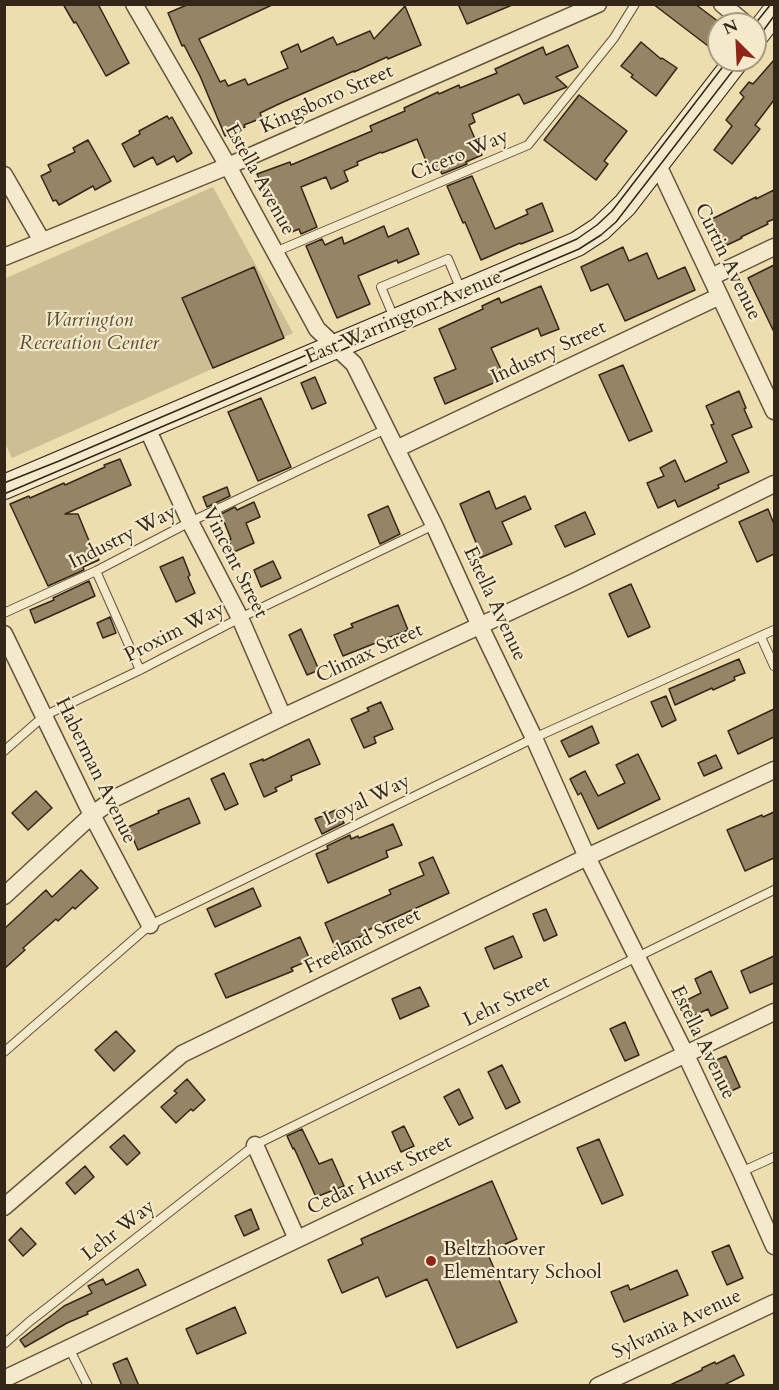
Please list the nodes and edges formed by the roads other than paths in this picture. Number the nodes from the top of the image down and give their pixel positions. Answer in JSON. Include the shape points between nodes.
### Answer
{"nodes":[{"id":1,"x":134,"y":4,"type":"edge"},
{"id":2,"x":598,"y":4,"type":"edge"},
{"id":3,"x":635,"y":4,"type":"edge"},
{"id":4,"x":728,"y":72,"type":"edge"},
{"id":5,"x":657,"y":163,"type":"junction"},
{"id":6,"x":228,"y":166,"type":"junction"},
{"id":7,"x":4,"y":175,"type":"edge"},
{"id":8,"x":42,"y":240,"type":"junction"},
{"id":9,"x":774,"y":247,"type":"edge"},
{"id":10,"x":275,"y":252,"type":"junction"},
{"id":11,"x":4,"y":257,"type":"edge"},
{"id":12,"x":711,"y":277,"type":"junction"},
{"id":13,"x":463,"y":293,"type":"junction"},
{"id":14,"x":720,"y":296,"type":"junction"},
{"id":15,"x":395,"y":321,"type":"junction"},
{"id":16,"x":336,"y":347,"type":"junction"},
{"id":17,"x":774,"y":411,"type":"edge"},
{"id":18,"x":147,"y":428,"type":"junction"},
{"id":19,"x":386,"y":429,"type":"junction"},
{"id":20,"x":396,"y":449,"type":"junction"},
{"id":21,"x":774,"y":484,"type":"edge"},
{"id":22,"x":4,"y":487,"type":"edge"},
{"id":23,"x":190,"y":522,"type":"junction"},
{"id":24,"x":434,"y":525,"type":"junction"},
{"id":25,"x":96,"y":571,"type":"junction"},
{"id":26,"x":4,"y":613,"type":"edge"},
{"id":27,"x":240,"y":618,"type":"junction"},
{"id":28,"x":480,"y":626,"type":"junction"},
{"id":29,"x":774,"y":630,"type":"edge"},
{"id":30,"x":4,"y":634,"type":"edge"},
{"id":31,"x":761,"y":637,"type":"junction"},
{"id":32,"x":774,"y":666,"type":"edge"},
{"id":33,"x":140,"y":670,"type":"junction"},
{"id":34,"x":44,"y":716,"type":"junction"},
{"id":35,"x":283,"y":717,"type":"junction"},
{"id":36,"x":534,"y":738,"type":"junction"},
{"id":37,"x":4,"y":751,"type":"edge"},
{"id":38,"x":774,"y":770,"type":"edge"},
{"id":39,"x":92,"y":815,"type":"junction"},
{"id":40,"x":587,"y":856,"type":"junction"},
{"id":41,"x":774,"y":890,"type":"edge"},
{"id":42,"x":4,"y":896,"type":"edge"},
{"id":43,"x":150,"y":925,"type":"junction"},
{"id":44,"x":637,"y":957,"type":"junction"},
{"id":45,"x":774,"y":1012,"type":"edge"},
{"id":46,"x":4,"y":1052,"type":"edge"},
{"id":47,"x":685,"y":1053,"type":"junction"},
{"id":48,"x":255,"y":1145,"type":"junction"},
{"id":49,"x":774,"y":1157,"type":"edge"},
{"id":50,"x":741,"y":1172,"type":"junction"},
{"id":51,"x":4,"y":1207,"type":"edge"},
{"id":52,"x":297,"y":1239,"type":"junction"},
{"id":53,"x":774,"y":1246,"type":"edge"},
{"id":54,"x":774,"y":1303,"type":"edge"},
{"id":55,"x":4,"y":1344,"type":"edge"},
{"id":56,"x":69,"y":1348,"type":"junction"},
{"id":57,"x":4,"y":1379,"type":"edge"},
{"id":58,"x":88,"y":1386,"type":"edge"},
{"id":59,"x":598,"y":1386,"type":"edge"}],
"edges":[{"from":1,"to":6,"type":"street","name":"Estella Avenue"},
{"from":2,"to":6,"type":"street","name":"Kingsboro Street"},
{"from":3,"to":10,"type":"lane","name":"Cicero Way","via":[[615,38],[528,145]]},
{"from":4,"to":5,"type":"main road","name":"East Warrington Avenue"},
{"from":5,"to":12,"type":"street","name":"Curtin Avenue"},
{"from":5,"to":13,"type":"main road","name":"East Warrington Avenue","via":[[600,229],[577,244]]},
{"from":6,"to":8,"type":"street","name":"Kingsboro Street"},
{"from":6,"to":10,"type":"street","name":"Estella Avenue"},
{"from":7,"to":8,"type":"street"},
{"from":8,"to":11,"type":"street","name":"Kingsboro Street"},
{"from":9,"to":12,"type":"street"},
{"from":10,"to":16,"type":"street","name":"Estella Avenue","via":[[317,328]]},
{"from":12,"to":14,"type":"street","name":"Curtin Avenue"},
{"from":13,"to":15,"type":"main road","name":"East Warrington Avenue"},
{"from":13,"to":15,"type":"lane","via":[[448,259],[381,287]]},
{"from":14,"to":17,"type":"street","name":"Curtin Avenue"},
{"from":14,"to":20,"type":"street","name":"Industry Street"},
{"from":15,"to":16,"type":"main road","name":"East Warrington Avenue"},
{"from":16,"to":18,"type":"main road","name":"East Warrington Avenue"},
{"from":16,"to":19,"type":"street","name":"Estella Avenue","via":[[354,364]]},
{"from":18,"to":22,"type":"main road","name":"East Warrington Avenue"},
{"from":18,"to":23,"type":"street","name":"Vincent Street"},
{"from":19,"to":20,"type":"street","name":"Estella Avenue"},
{"from":19,"to":23,"type":"lane","name":"Industry Way"},
{"from":20,"to":24,"type":"street","name":"Estella Avenue"},
{"from":21,"to":28,"type":"street","name":"Climax Street"},
{"from":23,"to":25,"type":"lane","name":"Industry Way"},
{"from":23,"to":27,"type":"street","name":"Vincent Street"},
{"from":24,"to":27,"type":"lane","name":"Proxim Way"},
{"from":24,"to":28,"type":"street","name":"Estella Avenue"},
{"from":25,"to":26,"type":"lane","name":"Industry Way"},
{"from":25,"to":33,"type":"lane"},
{"from":27,"to":33,"type":"lane","name":"Proxim Way"},
{"from":27,"to":35,"type":"street","name":"Vincent Street"},
{"from":28,"to":35,"type":"street","name":"Climax Street"},
{"from":28,"to":36,"type":"street","name":"Estella Avenue"},
{"from":29,"to":31,"type":"lane","name":"Loyal Way"},
{"from":30,"to":34,"type":"street","name":"Haberman Avenue"},
{"from":31,"to":32,"type":"lane"},
{"from":31,"to":36,"type":"lane","name":"Loyal Way"},
{"from":33,"to":34,"type":"lane","name":"Proxim Way"},
{"from":34,"to":37,"type":"lane","name":"Proxim Way"},
{"from":34,"to":39,"type":"street","name":"Haberman Avenue"},
{"from":35,"to":39,"type":"street","name":"Climax Street","via":[[116,798]]},
{"from":36,"to":40,"type":"street","name":"Estella Avenue"},
{"from":36,"to":43,"type":"lane","name":"Loyal Way"},
{"from":38,"to":40,"type":"street","name":"Freeland Street"},
{"from":39,"to":42,"type":"street","name":"Climax Street"},
{"from":39,"to":43,"type":"street","name":"Haberman Avenue"},
{"from":40,"to":44,"type":"street","name":"Estella Avenue"},
{"from":40,"to":51,"type":"street","name":"Freeland Street","via":[[182,1054]]},
{"from":41,"to":44,"type":"lane","name":"Lehr Street"},
{"from":43,"to":46,"type":"lane","name":"Loyal Way"},
{"from":44,"to":47,"type":"street","name":"Estella Avenue"},
{"from":44,"to":48,"type":"lane","name":"Lehr Street"},
{"from":45,"to":47,"type":"street","name":"Cedar Hurst Street"},
{"from":47,"to":50,"type":"street","name":"Estella Avenue"},
{"from":47,"to":52,"type":"street","name":"Cedar Hurst Street"},
{"from":48,"to":52,"type":"street"},
{"from":48,"to":55,"type":"lane","name":"Lehr Way"},
{"from":49,"to":50,"type":"lane"},
{"from":50,"to":53,"type":"street","name":"Estella Avenue"},
{"from":52,"to":56,"type":"street","name":"Cedar Hurst Street"},
{"from":54,"to":59,"type":"street","name":"Sylvania Avenue"},
{"from":56,"to":57,"type":"street","name":"Cedar Hurst Street"},
{"from":56,"to":58,"type":"lane"}]}
